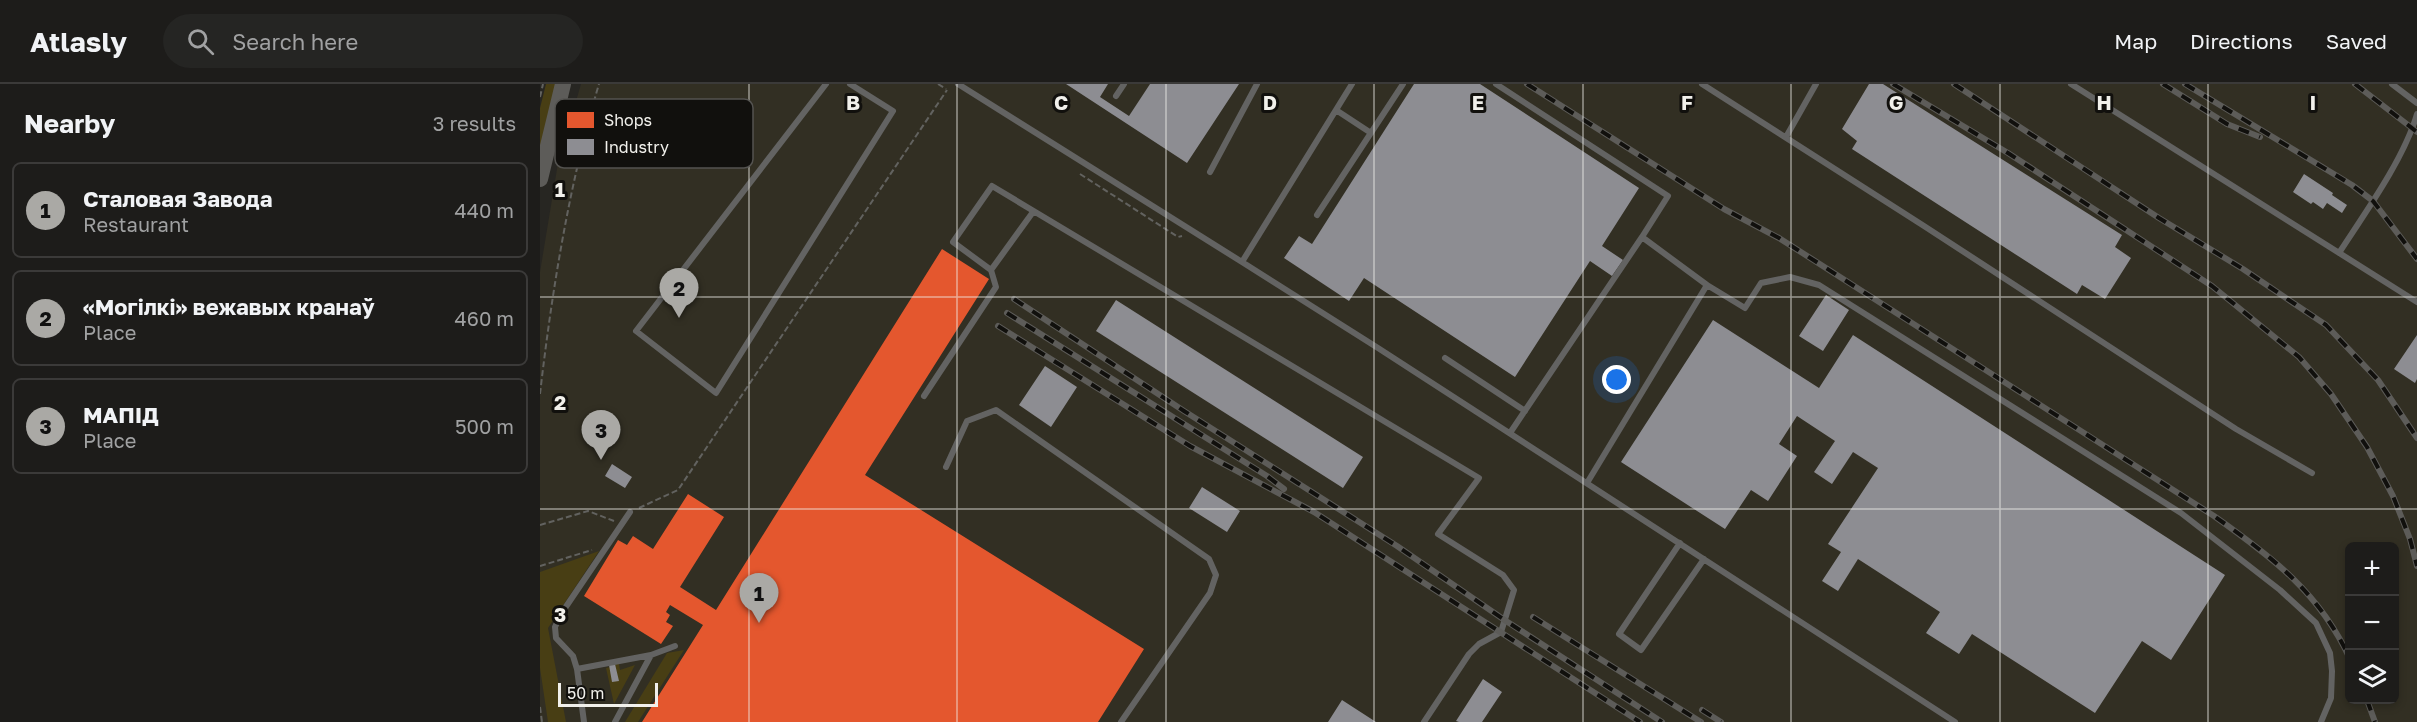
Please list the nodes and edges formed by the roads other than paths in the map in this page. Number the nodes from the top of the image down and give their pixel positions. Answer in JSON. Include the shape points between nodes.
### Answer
{"nodes":[{"id":1,"x":563,"y":84,"type":"edge"},
{"id":2,"x":826,"y":84,"type":"edge"},
{"id":3,"x":850,"y":84,"type":"edge"},
{"id":4,"x":958,"y":84,"type":"edge"},
{"id":5,"x":974,"y":84,"type":"edge"},
{"id":6,"x":1124,"y":84,"type":"edge"},
{"id":7,"x":1257,"y":84,"type":"edge"},
{"id":8,"x":1352,"y":84,"type":"edge"},
{"id":9,"x":1403,"y":84,"type":"edge"},
{"id":10,"x":1496,"y":84,"type":"edge"},
{"id":11,"x":1702,"y":84,"type":"edge"},
{"id":12,"x":1816,"y":84,"type":"edge"},
{"id":13,"x":2071,"y":84,"type":"edge"},
{"id":14,"x":2392,"y":84,"type":"edge"},
{"id":15,"x":968,"y":91,"type":"junction"},
{"id":16,"x":1116,"y":96,"type":"dead end"},
{"id":17,"x":559,"y":99,"type":"edge"},
{"id":18,"x":2417,"y":103,"type":"edge"},
{"id":19,"x":1336,"y":110,"type":"junction"},
{"id":20,"x":2417,"y":114,"type":"edge"},
{"id":21,"x":555,"y":117,"type":"edge"},
{"id":22,"x":1371,"y":133,"type":"junction"},
{"id":23,"x":1786,"y":137,"type":"junction"},
{"id":24,"x":1210,"y":172,"type":"dead end"},
{"id":25,"x":540,"y":179,"type":"edge"},
{"id":26,"x":1033,"y":212,"type":"junction"},
{"id":27,"x":1317,"y":215,"type":"dead end"},
{"id":28,"x":1642,"y":237,"type":"junction"},
{"id":29,"x":2339,"y":253,"type":"junction"},
{"id":30,"x":1242,"y":262,"type":"junction"},
{"id":31,"x":991,"y":270,"type":"junction"},
{"id":32,"x":1707,"y":285,"type":"junction"},
{"id":33,"x":2417,"y":302,"type":"edge"},
{"id":34,"x":1445,"y":358,"type":"dead end"},
{"id":35,"x":924,"y":396,"type":"dead end"},
{"id":36,"x":1525,"y":411,"type":"junction"},
{"id":37,"x":1510,"y":433,"type":"junction"},
{"id":38,"x":946,"y":467,"type":"dead end"},
{"id":39,"x":2312,"y":473,"type":"dead end"},
{"id":40,"x":1587,"y":483,"type":"junction"},
{"id":41,"x":630,"y":512,"type":"road end"},
{"id":42,"x":1680,"y":543,"type":"junction"},
{"id":43,"x":1704,"y":559,"type":"junction"},
{"id":44,"x":675,"y":646,"type":"dead end"},
{"id":45,"x":651,"y":655,"type":"junction"},
{"id":46,"x":577,"y":669,"type":"junction"},
{"id":47,"x":584,"y":722,"type":"edge"},
{"id":48,"x":615,"y":722,"type":"edge"},
{"id":49,"x":1121,"y":722,"type":"edge"},
{"id":50,"x":1424,"y":722,"type":"edge"},
{"id":51,"x":1955,"y":722,"type":"edge"},
{"id":52,"x":2321,"y":722,"type":"edge"}],
"edges":[{"from":1,"to":17,"type":"main road"},
{"from":2,"to":3,"type":"lane","via":[[636,331],[716,393],[893,111]]},
{"from":4,"to":15,"type":"lane"},
{"from":5,"to":15,"type":"lane"},
{"from":6,"to":16,"type":"lane"},
{"from":7,"to":24,"type":"lane"},
{"from":8,"to":19,"type":"lane"},
{"from":9,"to":22,"type":"lane"},
{"from":10,"to":28,"type":"lane","via":[[1668,196]]},
{"from":11,"to":23,"type":"lane"},
{"from":12,"to":23,"type":"lane"},
{"from":13,"to":29,"type":"lane"},
{"from":14,"to":18,"type":"lane"},
{"from":15,"to":30,"type":"lane"},
{"from":19,"to":22,"type":"lane"},
{"from":19,"to":30,"type":"lane"},
{"from":20,"to":29,"type":"lane","via":[[2413,129],[2373,201]]},
{"from":21,"to":25,"type":"main road"},
{"from":22,"to":27,"type":"lane"},
{"from":23,"to":39,"type":"lane","via":[[2236,429]]},
{"from":26,"to":31,"type":"lane"},
{"from":26,"to":31,"type":"lane","via":[[992,186],[953,242]]},
{"from":26,"to":50,"type":"lane","via":[[1479,478],[1438,534],[1503,575],[1514,590],[1501,632],[1469,654]]},
{"from":28,"to":32,"type":"lane"},
{"from":28,"to":36,"type":"lane"},
{"from":29,"to":33,"type":"lane"},
{"from":30,"to":37,"type":"lane"},
{"from":31,"to":35,"type":"lane","via":[[996,287]]},
{"from":32,"to":40,"type":"lane"},
{"from":32,"to":52,"type":"lane","via":[[1744,308],[1761,282],[1790,278],[1819,285],[2181,513],[2316,623],[2330,653],[2332,671],[2331,698]]},
{"from":34,"to":36,"type":"lane"},
{"from":36,"to":37,"type":"lane"},
{"from":37,"to":40,"type":"lane"},
{"from":38,"to":49,"type":"lane","via":[[967,421],[996,410],[1209,559],[1216,574],[1210,593]]},
{"from":40,"to":42,"type":"lane"},
{"from":41,"to":46,"type":"lane","via":[[555,627],[556,638],[573,657]]},
{"from":42,"to":43,"type":"lane"},
{"from":42,"to":43,"type":"lane","via":[[1619,634],[1641,650]]},
{"from":43,"to":51,"type":"lane"},
{"from":44,"to":45,"type":"lane"},
{"from":45,"to":46,"type":"lane"},
{"from":45,"to":48,"type":"lane"},
{"from":46,"to":47,"type":"lane"}]}
